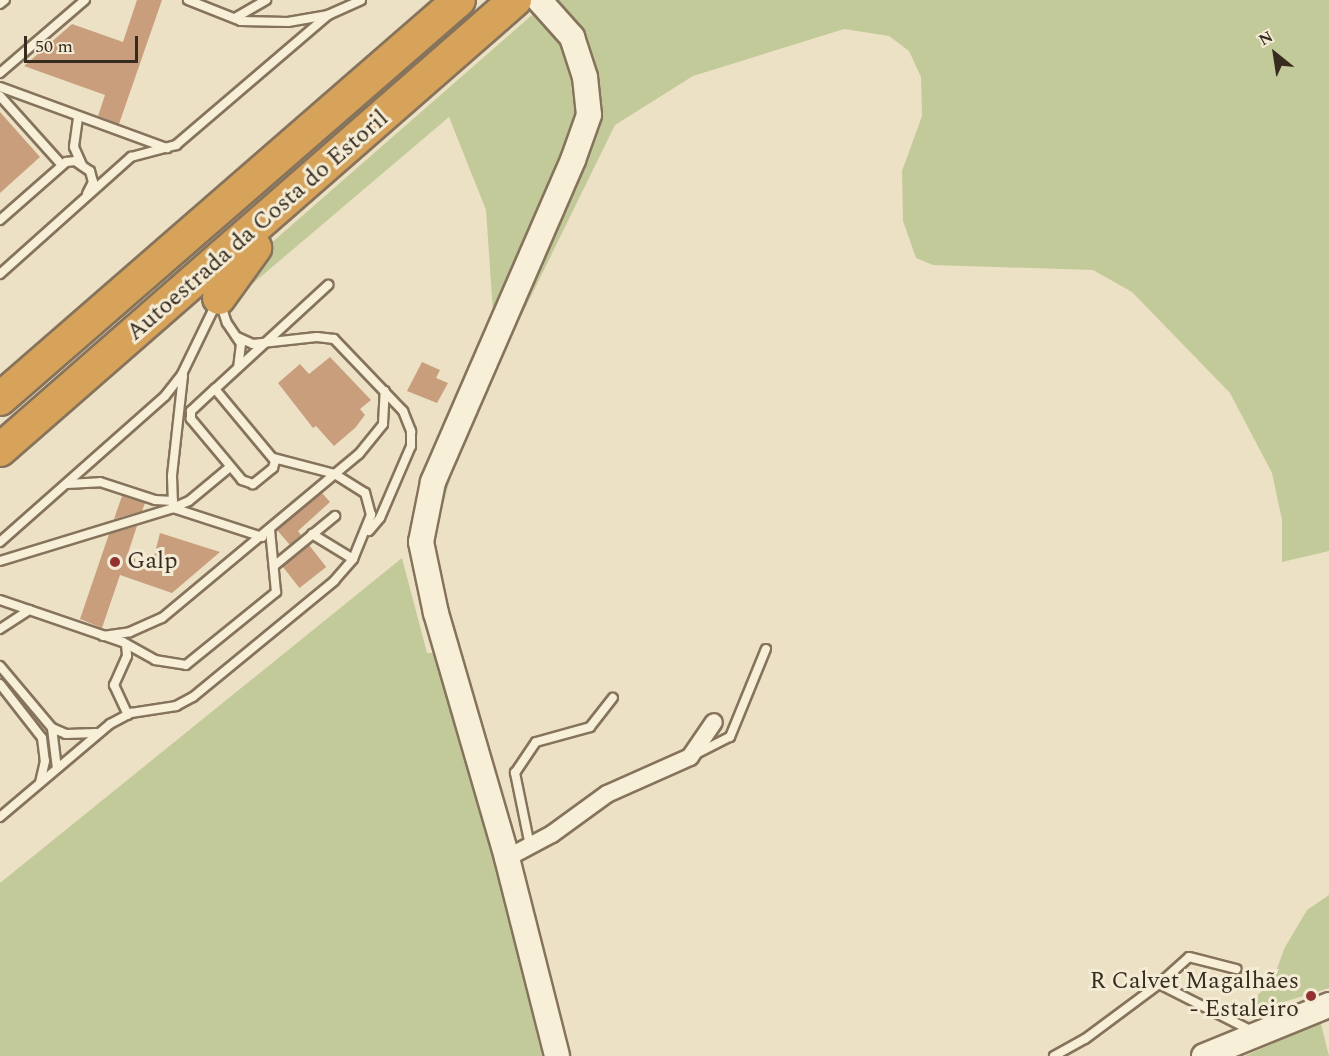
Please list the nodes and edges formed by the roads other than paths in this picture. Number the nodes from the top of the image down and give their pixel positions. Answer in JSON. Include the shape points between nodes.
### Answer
{"nodes":[{"id":1,"x":4,"y":0,"type":"edge"},
{"id":2,"x":85,"y":0,"type":"edge"},
{"id":3,"x":188,"y":0,"type":"edge"},
{"id":4,"x":266,"y":0,"type":"edge"},
{"id":5,"x":361,"y":0,"type":"edge"},
{"id":6,"x":459,"y":0,"type":"edge"},
{"id":7,"x":515,"y":0,"type":"edge"},
{"id":8,"x":539,"y":0,"type":"edge"},
{"id":9,"x":0,"y":4,"type":"edge"},
{"id":10,"x":328,"y":15,"type":"junction"},
{"id":11,"x":234,"y":18,"type":"junction"},
{"id":12,"x":0,"y":73,"type":"edge"},
{"id":13,"x":0,"y":87,"type":"edge"},
{"id":14,"x":0,"y":96,"type":"edge"},
{"id":15,"x":78,"y":118,"type":"junction"},
{"id":16,"x":168,"y":148,"type":"junction"},
{"id":17,"x":61,"y":164,"type":"junction"},
{"id":18,"x":82,"y":165,"type":"junction"},
{"id":19,"x":320,"y":172,"type":"junction"},
{"id":20,"x":84,"y":201,"type":"junction"},
{"id":21,"x":0,"y":220,"type":"edge"},
{"id":22,"x":0,"y":274,"type":"edge"},
{"id":23,"x":328,"y":285,"type":"dead end"},
{"id":24,"x":219,"y":298,"type":"junction"},
{"id":25,"x":237,"y":337,"type":"junction"},
{"id":26,"x":267,"y":343,"type":"junction"},
{"id":27,"x":238,"y":367,"type":"junction"},
{"id":28,"x":185,"y":369,"type":"junction"},
{"id":29,"x":215,"y":389,"type":"junction"},
{"id":30,"x":385,"y":391,"type":"junction"},
{"id":31,"x":0,"y":399,"type":"edge"},
{"id":32,"x":0,"y":450,"type":"edge"},
{"id":33,"x":274,"y":458,"type":"junction"},
{"id":34,"x":230,"y":467,"type":"junction"},
{"id":35,"x":335,"y":474,"type":"junction"},
{"id":36,"x":66,"y":484,"type":"junction"},
{"id":37,"x":173,"y":504,"type":"junction"},
{"id":38,"x":335,"y":516,"type":"dead end"},
{"id":39,"x":270,"y":530,"type":"junction"},
{"id":40,"x":312,"y":534,"type":"junction"},
{"id":41,"x":366,"y":534,"type":"junction"},
{"id":42,"x":262,"y":537,"type":"junction"},
{"id":43,"x":0,"y":542,"type":"edge"},
{"id":44,"x":353,"y":559,"type":"junction"},
{"id":45,"x":0,"y":561,"type":"edge"},
{"id":46,"x":274,"y":566,"type":"junction"},
{"id":47,"x":0,"y":600,"type":"edge"},
{"id":48,"x":29,"y":610,"type":"junction"},
{"id":49,"x":0,"y":629,"type":"edge"},
{"id":50,"x":103,"y":636,"type":"junction"},
{"id":51,"x":126,"y":644,"type":"junction"},
{"id":52,"x":766,"y":649,"type":"dead end"},
{"id":53,"x":0,"y":666,"type":"edge"},
{"id":54,"x":0,"y":684,"type":"edge"},
{"id":55,"x":613,"y":699,"type":"dead end"},
{"id":56,"x":128,"y":714,"type":"junction"},
{"id":57,"x":714,"y":722,"type":"dead end"},
{"id":58,"x":52,"y":728,"type":"junction"},
{"id":59,"x":96,"y":733,"type":"junction"},
{"id":60,"x":690,"y":757,"type":"junction"},
{"id":61,"x":57,"y":767,"type":"junction"},
{"id":62,"x":39,"y":783,"type":"junction"},
{"id":63,"x":0,"y":818,"type":"edge"},
{"id":64,"x":530,"y":846,"type":"junction"},
{"id":65,"x":507,"y":858,"type":"junction"},
{"id":66,"x":1236,"y":969,"type":"dead end"},
{"id":67,"x":1159,"y":984,"type":"junction"},
{"id":68,"x":1329,"y":1005,"type":"edge"},
{"id":69,"x":1255,"y":1033,"type":"junction"},
{"id":70,"x":557,"y":1056,"type":"edge"},
{"id":71,"x":1054,"y":1056,"type":"edge"},
{"id":72,"x":1204,"y":1056,"type":"edge"}],
"edges":[{"from":1,"to":9,"type":"lane"},
{"from":2,"to":12,"type":"lane"},
{"from":3,"to":11,"type":"lane"},
{"from":4,"to":11,"type":"lane"},
{"from":5,"to":10,"type":"lane"},
{"from":6,"to":31,"type":"highway","name":"Autoestrada da Costa do Estoril"},
{"from":7,"to":19,"type":"highway","name":"Autoestrada da Costa do Estoril"},
{"from":8,"to":65,"type":"street","via":[[572,37],[585,77],[589,115],[432,482],[421,542],[436,613]]},
{"from":10,"to":11,"type":"lane","via":[[288,22]]},
{"from":10,"to":16,"type":"lane"},
{"from":13,"to":15,"type":"lane","via":[[74,112]]},
{"from":14,"to":17,"type":"lane"},
{"from":15,"to":16,"type":"lane"},
{"from":15,"to":18,"type":"lane","via":[[74,147]]},
{"from":16,"to":20,"type":"lane","via":[[131,158]]},
{"from":17,"to":18,"type":"lane","via":[[75,161]]},
{"from":17,"to":21,"type":"lane"},
{"from":18,"to":20,"type":"lane","via":[[90,171],[93,182]]},
{"from":19,"to":24,"type":"highway","via":[[244,260]]},
{"from":19,"to":32,"type":"highway","name":"Autoestrada da Costa do Estoril"},
{"from":20,"to":22,"type":"lane"},
{"from":23,"to":26,"type":"lane"},
{"from":24,"to":25,"type":"lane","via":[[225,319]]},
{"from":24,"to":28,"type":"lane"},
{"from":25,"to":26,"type":"lane","via":[[249,343]]},
{"from":25,"to":27,"type":"lane","via":[[242,350]]},
{"from":26,"to":27,"type":"lane"},
{"from":26,"to":30,"type":"lane","via":[[333,339]]},
{"from":27,"to":29,"type":"lane"},
{"from":28,"to":36,"type":"lane","via":[[158,402]]},
{"from":28,"to":37,"type":"lane","via":[[178,404]]},
{"from":29,"to":33,"type":"lane"},
{"from":29,"to":34,"type":"lane","via":[[196,405],[190,416]]},
{"from":30,"to":35,"type":"lane","via":[[381,430]]},
{"from":30,"to":41,"type":"lane","via":[[406,417],[412,441],[380,518]]},
{"from":33,"to":34,"type":"lane","via":[[273,468],[253,484],[244,482]]},
{"from":33,"to":35,"type":"lane"},
{"from":34,"to":37,"type":"lane","via":[[189,501]]},
{"from":35,"to":39,"type":"lane"},
{"from":35,"to":41,"type":"lane","via":[[355,484],[368,499],[371,515]]},
{"from":36,"to":37,"type":"lane","via":[[100,482]]},
{"from":36,"to":43,"type":"lane"},
{"from":37,"to":42,"type":"lane"},
{"from":37,"to":45,"type":"lane"},
{"from":38,"to":40,"type":"lane"},
{"from":39,"to":42,"type":"lane"},
{"from":39,"to":46,"type":"lane"},
{"from":40,"to":44,"type":"lane"},
{"from":40,"to":46,"type":"lane"},
{"from":41,"to":44,"type":"lane"},
{"from":42,"to":50,"type":"lane","via":[[157,622]]},
{"from":44,"to":56,"type":"lane","via":[[334,580],[186,701]]},
{"from":46,"to":51,"type":"lane","via":[[276,592],[191,663],[162,663]]},
{"from":47,"to":48,"type":"lane"},
{"from":48,"to":49,"type":"lane"},
{"from":48,"to":50,"type":"lane"},
{"from":50,"to":51,"type":"lane"},
{"from":51,"to":56,"type":"lane","via":[[127,656],[114,686]]},
{"from":52,"to":60,"type":"lane","via":[[730,736]]},
{"from":53,"to":58,"type":"lane"},
{"from":54,"to":62,"type":"lane","via":[[42,738],[45,761]]},
{"from":55,"to":64,"type":"lane","via":[[590,727],[536,742],[515,773]]},
{"from":56,"to":59,"type":"lane"},
{"from":57,"to":60,"type":"street"},
{"from":58,"to":59,"type":"lane","via":[[66,734]]},
{"from":58,"to":61,"type":"lane"},
{"from":59,"to":61,"type":"lane"},
{"from":60,"to":64,"type":"street","via":[[607,794]]},
{"from":61,"to":62,"type":"lane"},
{"from":62,"to":63,"type":"lane"},
{"from":64,"to":65,"type":"street"},
{"from":65,"to":70,"type":"street"},
{"from":66,"to":67,"type":"lane","via":[[1189,957]]},
{"from":67,"to":69,"type":"lane"},
{"from":67,"to":71,"type":"lane","via":[[1084,1040]]},
{"from":68,"to":69,"type":"street"},
{"from":69,"to":72,"type":"street"}]}
